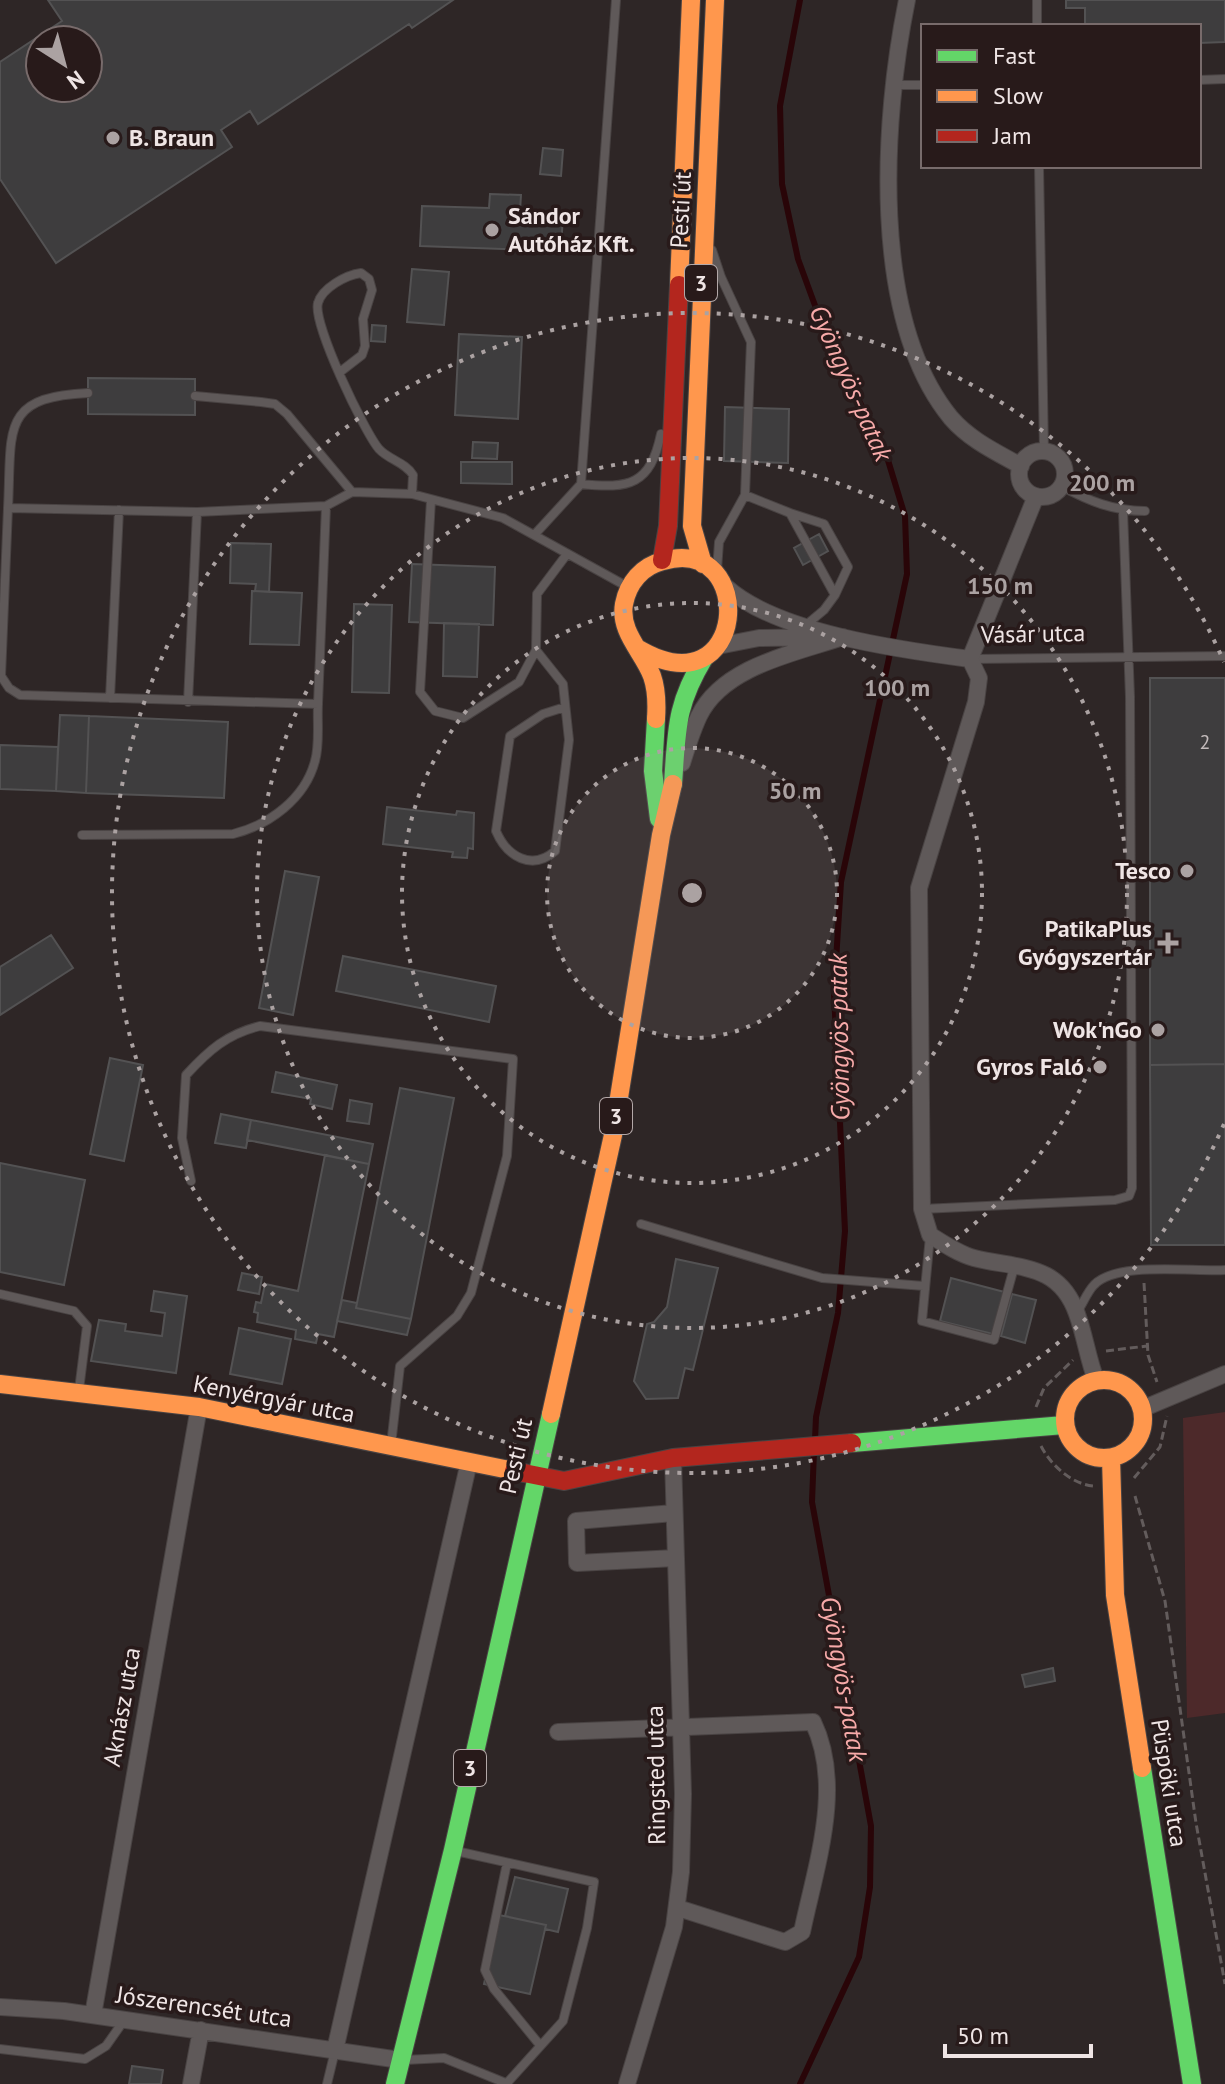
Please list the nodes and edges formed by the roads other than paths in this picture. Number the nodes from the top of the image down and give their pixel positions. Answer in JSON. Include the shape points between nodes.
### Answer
{"nodes":[{"id":1,"x":616,"y":0,"type":"edge"},
{"id":2,"x":691,"y":0,"type":"edge"},
{"id":3,"x":715,"y":0,"type":"edge"},
{"id":4,"x":907,"y":0,"type":"edge"},
{"id":5,"x":1037,"y":0,"type":"edge"},
{"id":6,"x":1037,"y":24,"type":"edge"},
{"id":7,"x":1225,"y":79,"type":"edge"},
{"id":8,"x":1201,"y":80,"type":"edge"},
{"id":9,"x":892,"y":85,"type":"junction"},
{"id":10,"x":921,"y":85,"type":"edge"},
{"id":11,"x":1039,"y":168,"type":"edge"},
{"id":12,"x":704,"y":221,"type":"junction"},
{"id":13,"x":340,"y":372,"type":"junction"},
{"id":14,"x":675,"y":375,"type":"junction"},
{"id":15,"x":88,"y":393,"type":"dead end"},
{"id":16,"x":195,"y":396,"type":"dead end"},
{"id":17,"x":1044,"y":451,"type":"junction"},
{"id":18,"x":1021,"y":466,"type":"junction"},
{"id":19,"x":581,"y":484,"type":"junction"},
{"id":20,"x":1061,"y":486,"type":"junction"},
{"id":21,"x":352,"y":492,"type":"junction"},
{"id":22,"x":412,"y":494,"type":"junction"},
{"id":23,"x":745,"y":495,"type":"junction"},
{"id":24,"x":1036,"y":496,"type":"junction"},
{"id":25,"x":431,"y":500,"type":"junction"},
{"id":26,"x":326,"y":506,"type":"junction"},
{"id":27,"x":8,"y":508,"type":"junction"},
{"id":28,"x":119,"y":510,"type":"junction"},
{"id":29,"x":1123,"y":511,"type":"junction"},
{"id":30,"x":1145,"y":511,"type":"dead end"},
{"id":31,"x":197,"y":512,"type":"junction"},
{"id":32,"x":790,"y":513,"type":"junction"},
{"id":33,"x":536,"y":533,"type":"junction"},
{"id":34,"x":567,"y":554,"type":"junction"},
{"id":35,"x":662,"y":560,"type":"junction"},
{"id":36,"x":715,"y":575,"type":"junction"},
{"id":37,"x":629,"y":588,"type":"junction"},
{"id":38,"x":835,"y":595,"type":"junction"},
{"id":39,"x":1,"y":602,"type":"edge"},
{"id":40,"x":806,"y":625,"type":"junction"},
{"id":41,"x":850,"y":638,"type":"junction"},
{"id":42,"x":637,"y":648,"type":"junction"},
{"id":43,"x":536,"y":650,"type":"junction"},
{"id":44,"x":711,"y":652,"type":"junction"},
{"id":45,"x":1225,"y":656,"type":"edge"},
{"id":46,"x":1128,"y":657,"type":"junction"},
{"id":47,"x":970,"y":659,"type":"junction"},
{"id":48,"x":110,"y":698,"type":"junction"},
{"id":49,"x":188,"y":702,"type":"junction"},
{"id":50,"x":318,"y":704,"type":"junction"},
{"id":51,"x":565,"y":707,"type":"junction"},
{"id":52,"x":673,"y":785,"type":"junction"},
{"id":53,"x":82,"y":835,"type":"dead end"},
{"id":54,"x":661,"y":835,"type":"junction"},
{"id":55,"x":191,"y":1181,"type":"dead end"},
{"id":56,"x":922,"y":1209,"type":"junction"},
{"id":57,"x":641,"y":1224,"type":"dead end"},
{"id":58,"x":930,"y":1235,"type":"junction"},
{"id":59,"x":1015,"y":1262,"type":"junction"},
{"id":60,"x":1225,"y":1270,"type":"edge"},
{"id":61,"x":924,"y":1286,"type":"junction"},
{"id":62,"x":0,"y":1294,"type":"edge"},
{"id":63,"x":1077,"y":1313,"type":"junction"},
{"id":64,"x":1225,"y":1374,"type":"edge"},
{"id":65,"x":1096,"y":1380,"type":"junction"},
{"id":66,"x":0,"y":1384,"type":"edge"},
{"id":67,"x":79,"y":1391,"type":"junction"},
{"id":68,"x":199,"y":1407,"type":"junction"},
{"id":69,"x":1142,"y":1409,"type":"junction"},
{"id":70,"x":1064,"y":1425,"type":"junction"},
{"id":71,"x":391,"y":1446,"type":"junction"},
{"id":72,"x":673,"y":1458,"type":"junction"},
{"id":73,"x":1111,"y":1458,"type":"junction"},
{"id":74,"x":469,"y":1462,"type":"junction"},
{"id":75,"x":536,"y":1475,"type":"junction"},
{"id":76,"x":674,"y":1513,"type":"junction"},
{"id":77,"x":676,"y":1558,"type":"junction"},
{"id":78,"x":681,"y":1729,"type":"junction"},
{"id":79,"x":558,"y":1732,"type":"dead end"},
{"id":80,"x":453,"y":1850,"type":"junction"},
{"id":81,"x":507,"y":1863,"type":"junction"},
{"id":82,"x":678,"y":1908,"type":"junction"},
{"id":83,"x":0,"y":2007,"type":"edge"},
{"id":84,"x":93,"y":2015,"type":"junction"},
{"id":85,"x":125,"y":2019,"type":"junction"},
{"id":86,"x":201,"y":2030,"type":"junction"},
{"id":87,"x":539,"y":2044,"type":"junction"},
{"id":88,"x":0,"y":2049,"type":"edge"},
{"id":89,"x":335,"y":2050,"type":"junction"},
{"id":90,"x":400,"y":2060,"type":"junction"},
{"id":91,"x":507,"y":2083,"type":"edge"},
{"id":92,"x":191,"y":2084,"type":"edge"},
{"id":93,"x":327,"y":2084,"type":"edge"},
{"id":94,"x":395,"y":2084,"type":"edge"},
{"id":95,"x":627,"y":2084,"type":"edge"},
{"id":96,"x":1192,"y":2084,"type":"edge"}],
"edges":[{"from":1,"to":19,"type":"lane"},
{"from":2,"to":14,"type":"main road","name":"Pesti út","number":"3"},
{"from":3,"to":12,"type":"main road","name":"Pesti út","number":"3"},
{"from":4,"to":9,"type":"street"},
{"from":5,"to":6,"type":"lane"},
{"from":7,"to":8,"type":"lane"},
{"from":9,"to":10,"type":"lane"},
{"from":9,"to":18,"type":"street","via":[[894,280],[910,334],[951,417],[975,440]]},
{"from":11,"to":17,"type":"lane"},
{"from":12,"to":23,"type":"lane","via":[[721,277],[751,342]]},
{"from":12,"to":36,"type":"main road","name":"Pesti út","number":"3","via":[[692,526]]},
{"from":13,"to":13,"type":"lane","via":[[362,355],[365,346],[363,319],[372,290],[361,273],[325,291],[318,302],[317,316]]},
{"from":13,"to":22,"type":"lane","via":[[379,450],[413,475]]},
{"from":14,"to":19,"type":"lane","via":[[655,462],[638,481],[616,488]]},
{"from":14,"to":35,"type":"main road","name":"Pesti út","number":"3"},
{"from":15,"to":27,"type":"lane","via":[[47,395],[19,412],[12,427]]},
{"from":16,"to":21,"type":"lane","via":[[275,404]]},
{"from":17,"to":18,"type":"street","via":[[1027,457]]},
{"from":17,"to":20,"type":"street","via":[[1063,464]]},
{"from":18,"to":24,"type":"street","via":[[1022,484]]},
{"from":19,"to":33,"type":"lane"},
{"from":20,"to":24,"type":"street","via":[[1047,496]]},
{"from":20,"to":29,"type":"lane"},
{"from":21,"to":22,"type":"lane"},
{"from":21,"to":26,"type":"lane"},
{"from":22,"to":25,"type":"lane"},
{"from":23,"to":32,"type":"lane"},
{"from":23,"to":36,"type":"lane","via":[[719,542]]},
{"from":24,"to":47,"type":"street"},
{"from":25,"to":33,"type":"lane","via":[[503,518]]},
{"from":25,"to":43,"type":"lane","via":[[420,692],[435,711],[463,718],[519,682]]},
{"from":26,"to":31,"type":"lane"},
{"from":26,"to":50,"type":"lane"},
{"from":27,"to":28,"type":"lane"},
{"from":27,"to":39,"type":"lane"},
{"from":28,"to":31,"type":"lane"},
{"from":28,"to":48,"type":"lane"},
{"from":29,"to":30,"type":"lane"},
{"from":29,"to":46,"type":"lane"},
{"from":31,"to":49,"type":"lane"},
{"from":32,"to":38,"type":"lane"},
{"from":32,"to":38,"type":"lane","via":[[824,524],[848,567]]},
{"from":33,"to":34,"type":"lane"},
{"from":34,"to":37,"type":"lane"},
{"from":34,"to":43,"type":"lane","via":[[537,594]]},
{"from":35,"to":36,"type":"main road","via":[[683,558]]},
{"from":35,"to":37,"type":"main road","via":[[642,570]]},
{"from":36,"to":40,"type":"street","name":"Vásár utca","via":[[757,610]]},
{"from":36,"to":44,"type":"main road","name":"Pesti út","number":"3","via":[[729,596],[730,620]]},
{"from":37,"to":42,"type":"main road","name":"Pesti út","number":"3","via":[[624,619]]},
{"from":38,"to":40,"type":"lane"},
{"from":39,"to":48,"type":"lane","via":[[1,676],[9,688],[20,695]]},
{"from":40,"to":41,"type":"street","name":"Vásár utca"},
{"from":41,"to":44,"type":"street","name":"Vásár utca","via":[[759,638]]},
{"from":41,"to":47,"type":"street","name":"Vásár utca"},
{"from":41,"to":52,"type":"street","via":[[749,670],[722,689],[700,713]]},
{"from":42,"to":44,"type":"main road","via":[[665,664],[686,665]]},
{"from":42,"to":54,"type":"main road","name":"Pesti út","number":"3","via":[[657,700],[653,772]]},
{"from":43,"to":51,"type":"lane","via":[[563,684]]},
{"from":44,"to":52,"type":"main road","name":"Pesti út","number":"3","via":[[685,690]]},
{"from":45,"to":46,"type":"lane","name":"Vásár utca"},
{"from":46,"to":47,"type":"lane","name":"Vásár utca"},
{"from":46,"to":56,"type":"lane","via":[[1132,1188],[1129,1196],[1115,1200]]},
{"from":47,"to":56,"type":"street","via":[[979,678],[976,702],[919,888]]},
{"from":48,"to":49,"type":"lane"},
{"from":49,"to":50,"type":"lane"},
{"from":50,"to":53,"type":"lane","via":[[316,759],[308,781],[293,800],[255,829],[233,834]]},
{"from":51,"to":51,"type":"lane","via":[[569,740],[555,851],[547,859],[528,861],[509,852],[496,831],[510,736],[543,714]]},
{"from":52,"to":54,"type":"main road","name":"Pesti út","number":"3"},
{"from":54,"to":75,"type":"main road","name":"Pesti út","number":"3","via":[[613,1135]]},
{"from":55,"to":71,"type":"lane","via":[[182,1138],[186,1075],[238,1031],[260,1026],[513,1059],[507,1156],[471,1293],[457,1316],[400,1366]]},
{"from":56,"to":58,"type":"street"},
{"from":57,"to":61,"type":"lane","via":[[822,1278]]},
{"from":58,"to":59,"type":"street","via":[[974,1258]]},
{"from":58,"to":61,"type":"lane"},
{"from":59,"to":61,"type":"lane","via":[[994,1340],[922,1321]]},
{"from":59,"to":63,"type":"street","via":[[1060,1286]]},
{"from":60,"to":63,"type":"lane","via":[[1107,1276],[1094,1285]]},
{"from":62,"to":67,"type":"lane","via":[[74,1311],[87,1326]]},
{"from":63,"to":65,"type":"street"},
{"from":64,"to":69,"type":"street"},
{"from":65,"to":69,"type":"main road","via":[[1123,1384]]},
{"from":65,"to":70,"type":"main road","via":[[1072,1395]]},
{"from":66,"to":67,"type":"main road","name":"Kenyérgyár utca"},
{"from":67,"to":68,"type":"main road","name":"Kenyérgyár utca"},
{"from":68,"to":71,"type":"main road","name":"Kenyérgyár utca"},
{"from":68,"to":84,"type":"street","name":"Aknász utca"},
{"from":69,"to":73,"type":"main road","via":[[1138,1437],[1126,1452]]},
{"from":70,"to":72,"type":"main road"},
{"from":70,"to":73,"type":"main road","via":[[1076,1447]]},
{"from":71,"to":74,"type":"main road","name":"Kenyérgyár utca"},
{"from":72,"to":75,"type":"main road","via":[[564,1481]]},
{"from":72,"to":76,"type":"street","name":"Ringsted utca"},
{"from":73,"to":96,"type":"main road","name":"Püspöki utca","via":[[1115,1595]]},
{"from":74,"to":75,"type":"main road","name":"Kenyérgyár utca"},
{"from":74,"to":89,"type":"street"},
{"from":75,"to":80,"type":"main road","name":"Pesti út","number":"3"},
{"from":76,"to":77,"type":"street","name":"Ringsted utca"},
{"from":76,"to":77,"type":"street","via":[[576,1521],[577,1563]]},
{"from":77,"to":78,"type":"street","name":"Ringsted utca"},
{"from":78,"to":79,"type":"street"},
{"from":78,"to":82,"type":"street","name":"Ringsted utca"},
{"from":78,"to":82,"type":"street","via":[[813,1722],[826,1748],[826,1816],[802,1932],[785,1942]]},
{"from":80,"to":81,"type":"lane"},
{"from":80,"to":90,"type":"main road","name":"Pesti út","number":"3"},
{"from":81,"to":87,"type":"lane","via":[[485,1970]]},
{"from":81,"to":87,"type":"lane","via":[[594,1882],[563,2021]]},
{"from":82,"to":95,"type":"street","name":"Ringsted utca"},
{"from":83,"to":84,"type":"street","name":"Jószerencsét utca"},
{"from":84,"to":85,"type":"street","name":"Jószerencsét utca"},
{"from":85,"to":86,"type":"street","name":"Jószerencsét utca"},
{"from":85,"to":88,"type":"lane","via":[[106,2046],[85,2059]]},
{"from":86,"to":89,"type":"street","name":"Jószerencsét utca"},
{"from":86,"to":92,"type":"street"},
{"from":87,"to":91,"type":"lane"},
{"from":89,"to":90,"type":"street","name":"Jószerencsét utca"},
{"from":89,"to":93,"type":"lane"},
{"from":90,"to":91,"type":"lane","via":[[444,2058]]},
{"from":90,"to":94,"type":"main road","name":"Pesti út","number":"3"}]}
